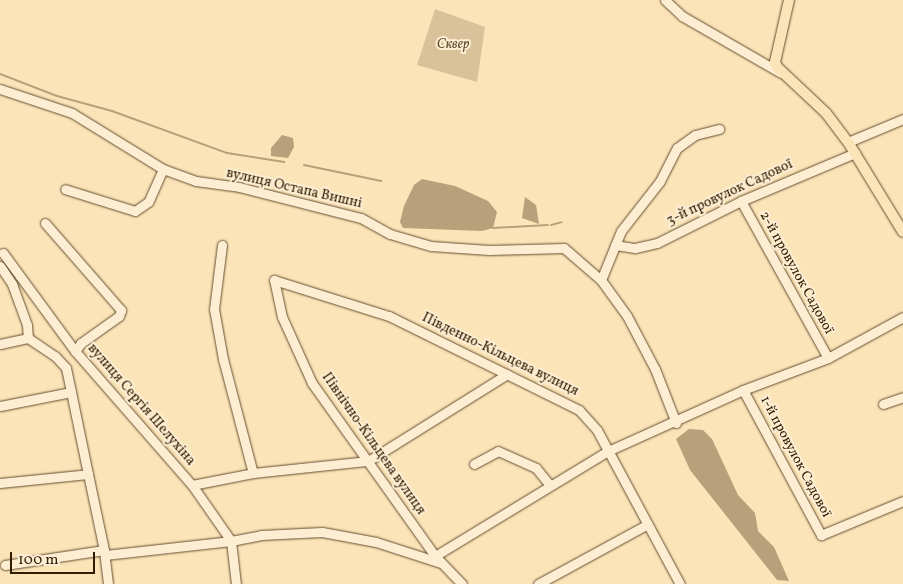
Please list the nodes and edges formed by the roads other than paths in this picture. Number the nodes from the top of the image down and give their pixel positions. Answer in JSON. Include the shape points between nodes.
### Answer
{"nodes":[{"id":1,"x":665,"y":0,"type":"edge"},
{"id":2,"x":789,"y":0,"type":"edge"},
{"id":3,"x":779,"y":70,"type":"junction"},
{"id":4,"x":0,"y":89,"type":"edge"},
{"id":5,"x":903,"y":119,"type":"edge"},
{"id":6,"x":719,"y":129,"type":"dead end"},
{"id":7,"x":848,"y":142,"type":"junction"},
{"id":8,"x":855,"y":153,"type":"junction"},
{"id":9,"x":163,"y":169,"type":"junction"},
{"id":10,"x":65,"y":189,"type":"dead end"},
{"id":11,"x":741,"y":201,"type":"junction"},
{"id":12,"x":46,"y":222,"type":"dead end"},
{"id":13,"x":903,"y":232,"type":"edge"},
{"id":14,"x":222,"y":245,"type":"dead end"},
{"id":15,"x":616,"y":245,"type":"junction"},
{"id":16,"x":2,"y":253,"type":"dead end"},
{"id":17,"x":0,"y":266,"type":"edge"},
{"id":18,"x":274,"y":280,"type":"joint"},
{"id":19,"x":601,"y":280,"type":"junction"},
{"id":20,"x":903,"y":317,"type":"edge"},
{"id":21,"x":28,"y":338,"type":"junction"},
{"id":22,"x":0,"y":344,"type":"edge"},
{"id":23,"x":75,"y":351,"type":"junction"},
{"id":24,"x":82,"y":358,"type":"junction"},
{"id":25,"x":828,"y":358,"type":"junction"},
{"id":26,"x":66,"y":368,"type":"junction"},
{"id":27,"x":507,"y":374,"type":"junction"},
{"id":28,"x":743,"y":390,"type":"junction"},
{"id":29,"x":71,"y":392,"type":"junction"},
{"id":30,"x":903,"y":397,"type":"edge"},
{"id":31,"x":883,"y":404,"type":"dead end"},
{"id":32,"x":0,"y":406,"type":"edge"},
{"id":33,"x":676,"y":423,"type":"junction"},
{"id":34,"x":608,"y":451,"type":"junction"},
{"id":35,"x":368,"y":460,"type":"junction"},
{"id":36,"x":474,"y":464,"type":"dead end"},
{"id":37,"x":253,"y":473,"type":"junction"},
{"id":38,"x":88,"y":474,"type":"junction"},
{"id":39,"x":0,"y":483,"type":"edge"},
{"id":40,"x":550,"y":485,"type":"junction"},
{"id":41,"x":192,"y":486,"type":"junction"},
{"id":42,"x":903,"y":502,"type":"edge"},
{"id":43,"x":648,"y":524,"type":"junction"},
{"id":44,"x":231,"y":541,"type":"junction"},
{"id":45,"x":104,"y":553,"type":"junction"},
{"id":46,"x":434,"y":556,"type":"junction"},
{"id":47,"x":5,"y":564,"type":"dead end"},
{"id":48,"x":443,"y":564,"type":"junction"},
{"id":49,"x":108,"y":584,"type":"edge"},
{"id":50,"x":236,"y":584,"type":"edge"},
{"id":51,"x":462,"y":584,"type":"edge"},
{"id":52,"x":538,"y":584,"type":"edge"},
{"id":53,"x":680,"y":584,"type":"edge"}],
"edges":[{"from":1,"to":3,"type":"street","via":[[682,16]]},
{"from":2,"to":3,"type":"main road","via":[[776,60]]},
{"from":3,"to":7,"type":"main road","via":[[826,112]]},
{"from":4,"to":9,"type":"street","name":"вулиця Остапа Вишні","via":[[72,112]]},
{"from":5,"to":7,"type":"street"},
{"from":6,"to":15,"type":"street","via":[[695,135],[676,148],[660,182],[633,212]]},
{"from":7,"to":8,"type":"main road"},
{"from":8,"to":11,"type":"street","name":"3-й провулок Садової"},
{"from":8,"to":13,"type":"main road"},
{"from":9,"to":10,"type":"street","via":[[148,202],[135,211]]},
{"from":9,"to":19,"type":"street","name":"вулиця Остапа Вишні","via":[[196,181],[239,187],[362,218],[390,234],[431,246],[489,250],[564,248]]},
{"from":11,"to":15,"type":"street","name":"3-й провулок Садової","via":[[647,246]]},
{"from":11,"to":25,"type":"street","name":"2-й провулок Садової"},
{"from":12,"to":23,"type":"street","via":[[121,310],[119,316],[81,343]]},
{"from":14,"to":37,"type":"street","via":[[214,309],[223,359]]},
{"from":15,"to":19,"type":"street"},
{"from":16,"to":23,"type":"street","name":"вулиця Сергія Шелухіна"},
{"from":17,"to":21,"type":"street","via":[[12,284],[27,325]]},
{"from":18,"to":27,"type":"street","name":"Південно-Кільцева вулиця","via":[[389,316]]},
{"from":18,"to":35,"type":"street","name":"Північно-Кільцева вулиця","via":[[282,317],[312,383]]},
{"from":19,"to":33,"type":"street","name":"вулиця Остапа Вишні","via":[[641,340],[666,392]]},
{"from":20,"to":25,"type":"street","name":"1-й провулок Садової"},
{"from":21,"to":22,"type":"street"},
{"from":21,"to":26,"type":"street","via":[[59,358]]},
{"from":23,"to":24,"type":"street","name":"вулиця Сергія Шелухіна"},
{"from":24,"to":26,"type":"street","via":[[70,360]]},
{"from":24,"to":41,"type":"street","name":"вулиця Сергія Шелухіна"},
{"from":25,"to":28,"type":"street","name":"1-й провулок Садової"},
{"from":26,"to":29,"type":"street"},
{"from":27,"to":34,"type":"street","name":"Південно-Кільцева вулиця","via":[[579,410],[597,430]]},
{"from":27,"to":35,"type":"street"},
{"from":28,"to":33,"type":"street"},
{"from":28,"to":42,"type":"street","name":"1-й провулок Садової","via":[[821,535]]},
{"from":29,"to":32,"type":"street"},
{"from":29,"to":38,"type":"street"},
{"from":30,"to":31,"type":"street"},
{"from":33,"to":34,"type":"street"},
{"from":34,"to":40,"type":"street"},
{"from":34,"to":43,"type":"street","name":"Південно-Кільцева вулиця"},
{"from":35,"to":37,"type":"street"},
{"from":35,"to":46,"type":"street","name":"Північно-Кільцева вулиця"},
{"from":36,"to":40,"type":"street","via":[[498,451],[536,468]]},
{"from":37,"to":41,"type":"street"},
{"from":38,"to":39,"type":"street"},
{"from":38,"to":45,"type":"street"},
{"from":40,"to":46,"type":"street"},
{"from":41,"to":44,"type":"street","name":"вулиця Сергія Шелухіна"},
{"from":43,"to":52,"type":"street"},
{"from":43,"to":53,"type":"street","name":"Південно-Кільцева вулиця"},
{"from":44,"to":45,"type":"street"},
{"from":44,"to":48,"type":"street","via":[[261,535],[322,532],[376,542]]},
{"from":44,"to":50,"type":"street","name":"вулиця Сергія Шелухіна"},
{"from":45,"to":47,"type":"street"},
{"from":45,"to":49,"type":"street"},
{"from":46,"to":48,"type":"street","name":"Північно-Кільцева вулиця"},
{"from":48,"to":51,"type":"street","name":"Північно-Кільцева вулиця"}]}
